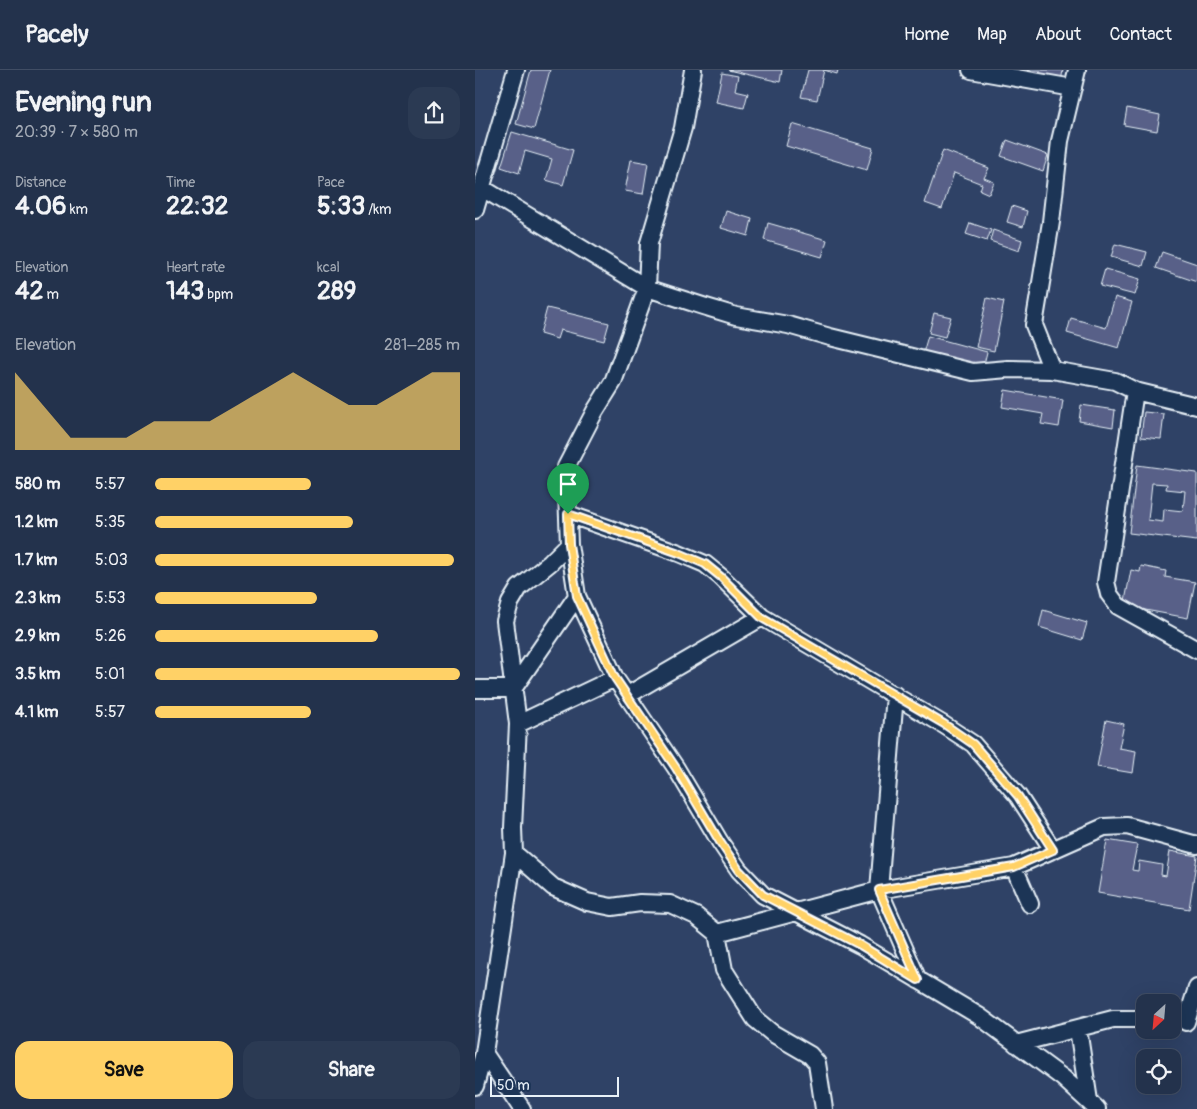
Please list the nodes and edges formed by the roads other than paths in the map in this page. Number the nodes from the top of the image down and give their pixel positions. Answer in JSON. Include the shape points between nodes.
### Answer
{"nodes":[{"id":1,"x":516,"y":70,"type":"edge"},
{"id":2,"x":693,"y":70,"type":"edge"},
{"id":3,"x":971,"y":70,"type":"edge"},
{"id":4,"x":1077,"y":70,"type":"edge"},
{"id":5,"x":1073,"y":88,"type":"junction"},
{"id":6,"x":482,"y":188,"type":"junction"},
{"id":7,"x":475,"y":210,"type":"edge"},
{"id":8,"x":647,"y":288,"type":"junction"},
{"id":9,"x":1052,"y":370,"type":"junction"},
{"id":10,"x":1135,"y":391,"type":"junction"},
{"id":11,"x":1197,"y":406,"type":"edge"},
{"id":12,"x":568,"y":514,"type":"junction"},
{"id":13,"x":569,"y":544,"type":"junction"},
{"id":14,"x":577,"y":596,"type":"junction"},
{"id":15,"x":762,"y":618,"type":"junction"},
{"id":16,"x":1197,"y":650,"type":"edge"},
{"id":17,"x":615,"y":678,"type":"junction"},
{"id":18,"x":475,"y":689,"type":"edge"},
{"id":19,"x":513,"y":689,"type":"junction"},
{"id":20,"x":628,"y":695,"type":"junction"},
{"id":21,"x":895,"y":696,"type":"junction"},
{"id":22,"x":518,"y":724,"type":"junction"},
{"id":23,"x":1197,"y":845,"type":"edge"},
{"id":24,"x":1053,"y":850,"type":"junction"},
{"id":25,"x":515,"y":853,"type":"junction"},
{"id":26,"x":1014,"y":867,"type":"junction"},
{"id":27,"x":879,"y":890,"type":"junction"},
{"id":28,"x":1031,"y":904,"type":"dead end"},
{"id":29,"x":797,"y":912,"type":"junction"},
{"id":30,"x":717,"y":933,"type":"junction"},
{"id":31,"x":918,"y":980,"type":"junction"},
{"id":32,"x":1197,"y":988,"type":"edge"},
{"id":33,"x":1136,"y":1019,"type":"edge"},
{"id":34,"x":1185,"y":1023,"type":"edge"},
{"id":35,"x":1078,"y":1029,"type":"junction"},
{"id":36,"x":480,"y":1032,"type":"edge"},
{"id":37,"x":1016,"y":1044,"type":"junction"},
{"id":38,"x":484,"y":1052,"type":"junction"},
{"id":39,"x":475,"y":1086,"type":"edge"},
{"id":40,"x":1093,"y":1105,"type":"edge"},
{"id":41,"x":522,"y":1109,"type":"edge"},
{"id":42,"x":824,"y":1109,"type":"edge"}],
"edges":[{"from":1,"to":6,"type":"street"},
{"from":2,"to":8,"type":"street","via":[[683,128],[649,243]]},
{"from":3,"to":5,"type":"street"},
{"from":4,"to":5,"type":"street"},
{"from":5,"to":9,"type":"street","via":[[1060,141],[1034,325]]},
{"from":6,"to":7,"type":"street"},
{"from":6,"to":8,"type":"street"},
{"from":8,"to":9,"type":"street","via":[[736,316],[788,325],[973,372]]},
{"from":8,"to":12,"type":"street","via":[[613,382],[566,467]]},
{"from":9,"to":10,"type":"street","via":[[1115,381]]},
{"from":10,"to":11,"type":"street"},
{"from":10,"to":16,"type":"street","via":[[1106,582],[1109,594],[1118,606]]},
{"from":12,"to":13,"type":"street"},
{"from":12,"to":15,"type":"street","via":[[705,564]]},
{"from":13,"to":14,"type":"street"},
{"from":13,"to":19,"type":"street","via":[[519,588],[510,603],[505,621]]},
{"from":14,"to":17,"type":"street"},
{"from":14,"to":19,"type":"street"},
{"from":15,"to":20,"type":"street"},
{"from":15,"to":21,"type":"street"},
{"from":17,"to":20,"type":"street"},
{"from":17,"to":22,"type":"street"},
{"from":18,"to":19,"type":"street"},
{"from":19,"to":22,"type":"street"},
{"from":20,"to":29,"type":"street","via":[[739,870],[763,895]]},
{"from":21,"to":24,"type":"street","via":[[973,744],[1018,796]]},
{"from":21,"to":27,"type":"street"},
{"from":22,"to":25,"type":"street","via":[[513,828]]},
{"from":23,"to":24,"type":"street","via":[[1127,826],[1111,826]]},
{"from":24,"to":26,"type":"street"},
{"from":25,"to":30,"type":"street","via":[[553,887],[587,902],[612,907],[670,904],[696,916]]},
{"from":25,"to":36,"type":"street"},
{"from":26,"to":27,"type":"street"},
{"from":26,"to":28,"type":"street"},
{"from":27,"to":29,"type":"street"},
{"from":27,"to":31,"type":"street"},
{"from":29,"to":30,"type":"street"},
{"from":29,"to":31,"type":"street"},
{"from":30,"to":42,"type":"street","via":[[724,970],[755,1019],[817,1063]]},
{"from":31,"to":37,"type":"street","via":[[979,1016]]},
{"from":32,"to":34,"type":"street"},
{"from":33,"to":35,"type":"street","via":[[1113,1019]]},
{"from":35,"to":37,"type":"street"},
{"from":35,"to":40,"type":"street"},
{"from":36,"to":38,"type":"street"},
{"from":37,"to":40,"type":"street","via":[[1063,1078]]},
{"from":38,"to":39,"type":"street"},
{"from":38,"to":41,"type":"street"}]}
